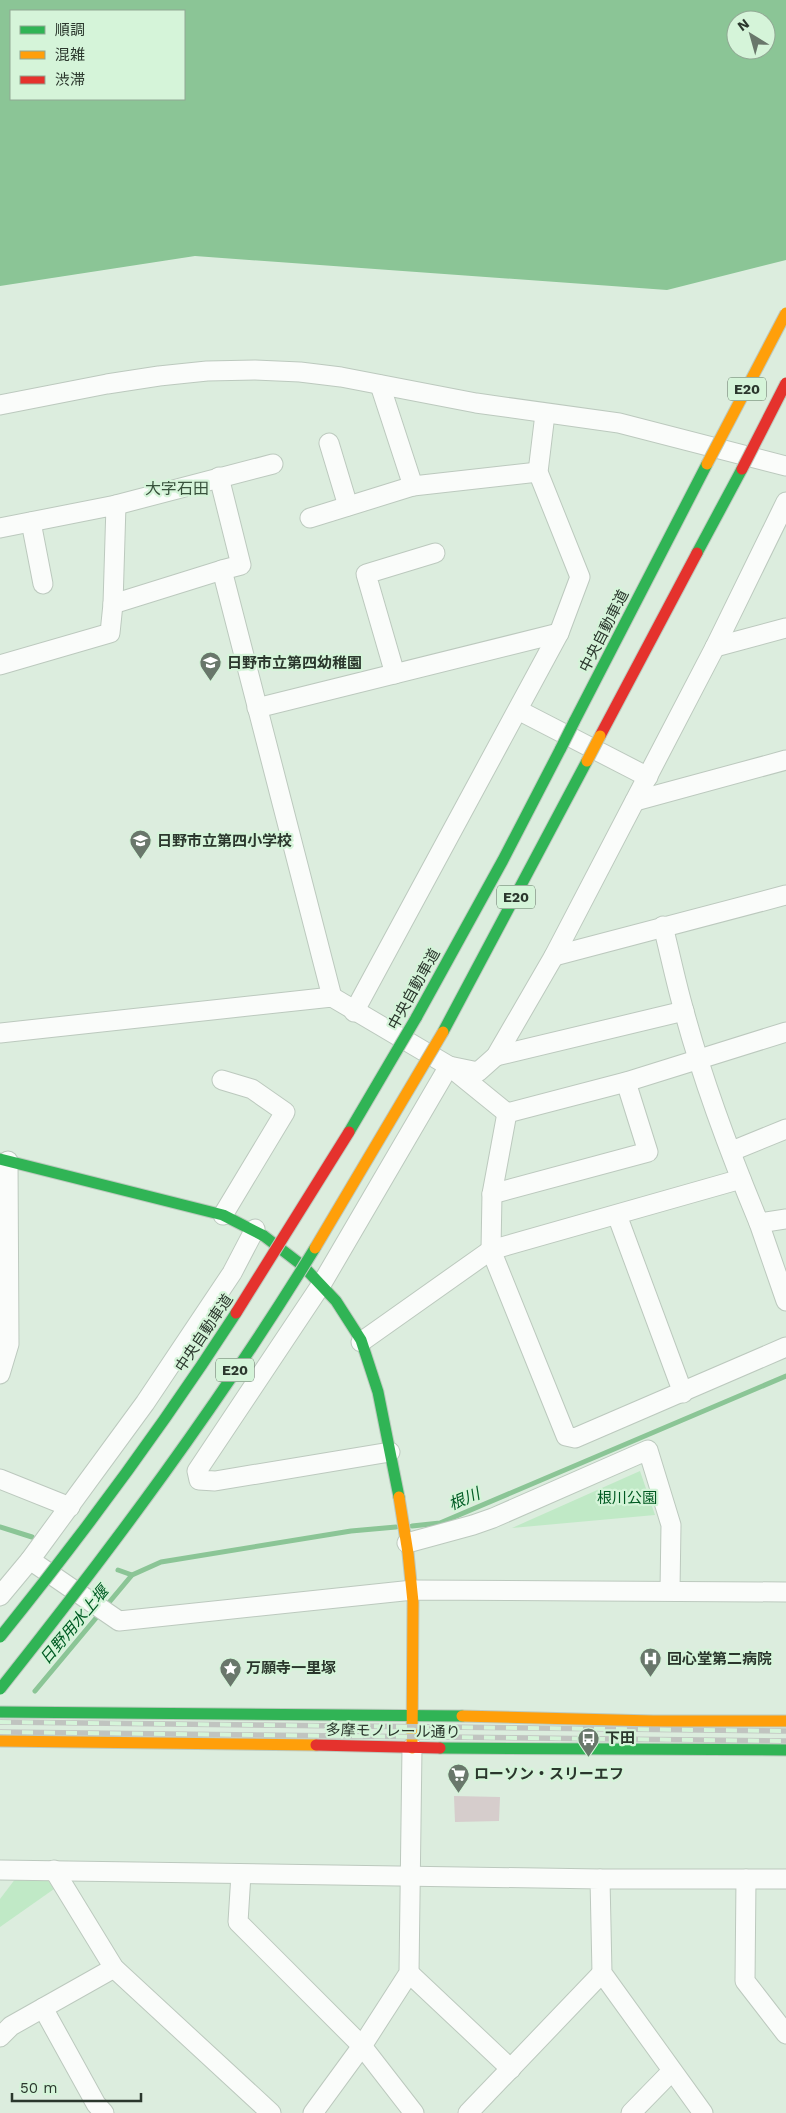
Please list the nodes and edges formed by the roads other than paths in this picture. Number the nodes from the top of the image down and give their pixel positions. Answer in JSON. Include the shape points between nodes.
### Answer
{"nodes":[{"id":1,"x":786,"y":313,"type":"edge"},
{"id":2,"x":786,"y":383,"type":"edge"},
{"id":3,"x":380,"y":385,"type":"junction"},
{"id":4,"x":0,"y":405,"type":"edge"},
{"id":5,"x":544,"y":414,"type":"junction"},
{"id":6,"x":329,"y":443,"type":"dead end"},
{"id":7,"x":274,"y":464,"type":"dead end"},
{"id":8,"x":786,"y":466,"type":"edge"},
{"id":9,"x":538,"y":472,"type":"junction"},
{"id":10,"x":219,"y":477,"type":"junction"},
{"id":11,"x":413,"y":486,"type":"junction"},
{"id":12,"x":786,"y":502,"type":"edge"},
{"id":13,"x":116,"y":505,"type":"junction"},
{"id":14,"x":348,"y":506,"type":"junction"},
{"id":15,"x":310,"y":518,"type":"dead end"},
{"id":16,"x":31,"y":522,"type":"junction"},
{"id":17,"x":0,"y":528,"type":"edge"},
{"id":18,"x":435,"y":553,"type":"dead end"},
{"id":19,"x":222,"y":570,"type":"junction"},
{"id":20,"x":43,"y":584,"type":"dead end"},
{"id":21,"x":113,"y":604,"type":"junction"},
{"id":22,"x":786,"y":628,"type":"edge"},
{"id":23,"x":559,"y":633,"type":"junction"},
{"id":24,"x":715,"y":647,"type":"junction"},
{"id":25,"x":0,"y":666,"type":"edge"},
{"id":26,"x":395,"y":674,"type":"junction"},
{"id":27,"x":257,"y":708,"type":"junction"},
{"id":28,"x":518,"y":710,"type":"junction"},
{"id":29,"x":786,"y":760,"type":"edge"},
{"id":30,"x":648,"y":777,"type":"junction"},
{"id":31,"x":635,"y":801,"type":"junction"},
{"id":32,"x":786,"y":895,"type":"edge"},
{"id":33,"x":663,"y":926,"type":"junction"},
{"id":34,"x":554,"y":956,"type":"junction"},
{"id":35,"x":332,"y":998,"type":"junction"},
{"id":36,"x":684,"y":1011,"type":"junction"},
{"id":37,"x":354,"y":1012,"type":"junction"},
{"id":38,"x":786,"y":1032,"type":"edge"},
{"id":39,"x":0,"y":1033,"type":"edge"},
{"id":40,"x":496,"y":1056,"type":"junction"},
{"id":41,"x":699,"y":1059,"type":"junction"},
{"id":42,"x":449,"y":1066,"type":"junction"},
{"id":43,"x":222,"y":1080,"type":"dead end"},
{"id":44,"x":626,"y":1082,"type":"junction"},
{"id":45,"x":507,"y":1113,"type":"junction"},
{"id":46,"x":786,"y":1129,"type":"edge"},
{"id":47,"x":732,"y":1151,"type":"junction"},
{"id":48,"x":4,"y":1160,"type":"edge"},
{"id":49,"x":741,"y":1179,"type":"junction"},
{"id":50,"x":492,"y":1194,"type":"junction"},
{"id":51,"x":223,"y":1215,"type":"junction"},
{"id":52,"x":617,"y":1215,"type":"junction"},
{"id":53,"x":786,"y":1219,"type":"edge"},
{"id":54,"x":759,"y":1223,"type":"junction"},
{"id":55,"x":255,"y":1229,"type":"junction"},
{"id":56,"x":492,"y":1250,"type":"junction"},
{"id":57,"x":321,"y":1285,"type":"junction"},
{"id":58,"x":786,"y":1302,"type":"edge"},
{"id":59,"x":362,"y":1342,"type":"junction"},
{"id":60,"x":786,"y":1347,"type":"edge"},
{"id":61,"x":0,"y":1374,"type":"edge"},
{"id":62,"x":683,"y":1393,"type":"junction"},
{"id":63,"x":390,"y":1452,"type":"junction"},
{"id":64,"x":0,"y":1479,"type":"edge"},
{"id":65,"x":70,"y":1507,"type":"junction"},
{"id":66,"x":406,"y":1539,"type":"junction"},
{"id":67,"x":30,"y":1560,"type":"junction"},
{"id":68,"x":412,"y":1590,"type":"junction"},
{"id":69,"x":670,"y":1590,"type":"junction"},
{"id":70,"x":786,"y":1592,"type":"edge"},
{"id":71,"x":0,"y":1596,"type":"edge"},
{"id":72,"x":0,"y":1637,"type":"edge"},
{"id":73,"x":0,"y":1689,"type":"edge"},
{"id":74,"x":0,"y":1712,"type":"edge"},
{"id":75,"x":412,"y":1715,"type":"junction"},
{"id":76,"x":786,"y":1721,"type":"edge"},
{"id":77,"x":0,"y":1741,"type":"edge"},
{"id":78,"x":412,"y":1748,"type":"junction"},
{"id":79,"x":786,"y":1750,"type":"edge"},
{"id":80,"x":0,"y":1870,"type":"edge"},
{"id":81,"x":54,"y":1870,"type":"junction"},
{"id":82,"x":241,"y":1874,"type":"junction"},
{"id":83,"x":411,"y":1875,"type":"junction"},
{"id":84,"x":600,"y":1879,"type":"junction"},
{"id":85,"x":746,"y":1879,"type":"junction"},
{"id":86,"x":786,"y":1879,"type":"edge"},
{"id":87,"x":114,"y":1968,"type":"junction"},
{"id":88,"x":602,"y":1973,"type":"junction"},
{"id":89,"x":408,"y":1974,"type":"junction"},
{"id":90,"x":43,"y":2008,"type":"junction"},
{"id":91,"x":786,"y":2034,"type":"edge"},
{"id":92,"x":0,"y":2037,"type":"edge"},
{"id":93,"x":362,"y":2046,"type":"junction"},
{"id":94,"x":511,"y":2069,"type":"junction"},
{"id":95,"x":672,"y":2071,"type":"junction"},
{"id":96,"x":104,"y":2113,"type":"edge"},
{"id":97,"x":271,"y":2113,"type":"edge"},
{"id":98,"x":313,"y":2113,"type":"edge"},
{"id":99,"x":414,"y":2113,"type":"edge"},
{"id":100,"x":468,"y":2113,"type":"edge"},
{"id":101,"x":632,"y":2113,"type":"edge"},
{"id":102,"x":703,"y":2113,"type":"edge"}],
"edges":[{"from":1,"to":72,"type":"main road","name":"中央自動車道","number":"E20","bridge":true,"via":[[503,860],[346,1139],[252,1289],[150,1442],[49,1578]]},
{"from":2,"to":73,"type":"main road","number":"E20","bridge":true,"via":[[443,1032],[311,1256],[188,1440],[68,1604]]},
{"from":3,"to":4,"type":"street","via":[[341,376],[300,372],[208,371],[106,384]]},
{"from":3,"to":5,"type":"street"},
{"from":3,"to":11,"type":"street"},
{"from":5,"to":8,"type":"street","via":[[619,423]]},
{"from":5,"to":9,"type":"street"},
{"from":6,"to":14,"type":"street"},
{"from":7,"to":10,"type":"street"},
{"from":9,"to":11,"type":"street"},
{"from":9,"to":23,"type":"street","via":[[580,577]]},
{"from":10,"to":13,"type":"street"},
{"from":10,"to":19,"type":"street","via":[[241,565]]},
{"from":11,"to":14,"type":"street"},
{"from":12,"to":24,"type":"street"},
{"from":13,"to":16,"type":"street"},
{"from":13,"to":21,"type":"street"},
{"from":14,"to":15,"type":"street"},
{"from":16,"to":17,"type":"street"},
{"from":16,"to":20,"type":"street"},
{"from":18,"to":26,"type":"street","via":[[366,574]]},
{"from":19,"to":21,"type":"street"},
{"from":19,"to":27,"type":"street"},
{"from":21,"to":25,"type":"street","via":[[110,633]]},
{"from":22,"to":24,"type":"street"},
{"from":23,"to":26,"type":"street"},
{"from":23,"to":28,"type":"street"},
{"from":24,"to":30,"type":"street"},
{"from":26,"to":27,"type":"street"},
{"from":27,"to":35,"type":"street"},
{"from":28,"to":30,"type":"street"},
{"from":28,"to":37,"type":"street"},
{"from":29,"to":31,"type":"street"},
{"from":30,"to":31,"type":"street"},
{"from":31,"to":34,"type":"street"},
{"from":32,"to":33,"type":"street"},
{"from":33,"to":34,"type":"street"},
{"from":33,"to":36,"type":"street"},
{"from":34,"to":40,"type":"street"},
{"from":35,"to":37,"type":"street"},
{"from":35,"to":39,"type":"street"},
{"from":36,"to":40,"type":"street"},
{"from":36,"to":41,"type":"street"},
{"from":37,"to":42,"type":"street"},
{"from":38,"to":41,"type":"street"},
{"from":40,"to":42,"type":"street","via":[[478,1072]]},
{"from":41,"to":44,"type":"street"},
{"from":41,"to":47,"type":"street"},
{"from":42,"to":45,"type":"street"},
{"from":42,"to":57,"type":"street"},
{"from":43,"to":51,"type":"street","via":[[252,1089],[285,1112]]},
{"from":44,"to":45,"type":"street"},
{"from":44,"to":50,"type":"street","via":[[648,1152]]},
{"from":45,"to":50,"type":"street"},
{"from":46,"to":47,"type":"street"},
{"from":47,"to":49,"type":"street"},
{"from":48,"to":51,"type":"main road"},
{"from":48,"to":61,"type":"street","via":[[9,1344]]},
{"from":49,"to":52,"type":"street"},
{"from":49,"to":54,"type":"street"},
{"from":50,"to":56,"type":"street"},
{"from":51,"to":55,"type":"main road"},
{"from":52,"to":56,"type":"street"},
{"from":52,"to":62,"type":"street"},
{"from":53,"to":54,"type":"street"},
{"from":54,"to":58,"type":"street"},
{"from":55,"to":57,"type":"main road","via":[[290,1254]]},
{"from":55,"to":65,"type":"street","via":[[232,1273]]},
{"from":56,"to":59,"type":"street"},
{"from":56,"to":62,"type":"street","via":[[566,1436],[575,1438]]},
{"from":57,"to":59,"type":"main road"},
{"from":57,"to":63,"type":"street","via":[[197,1470],[199,1480],[214,1481]]},
{"from":59,"to":63,"type":"main road","via":[[380,1402]]},
{"from":60,"to":62,"type":"street"},
{"from":63,"to":66,"type":"main road"},
{"from":64,"to":65,"type":"street"},
{"from":65,"to":67,"type":"street"},
{"from":66,"to":68,"type":"main road"},
{"from":66,"to":69,"type":"street","via":[[493,1518],[648,1450],[671,1525]]},
{"from":67,"to":68,"type":"street","via":[[119,1622]]},
{"from":67,"to":71,"type":"street"},
{"from":68,"to":69,"type":"street"},
{"from":68,"to":75,"type":"main road"},
{"from":69,"to":70,"type":"street"},
{"from":74,"to":75,"type":"main road","name":"多摩モノレール通り"},
{"from":75,"to":76,"type":"main road","name":"多摩モノレール通り"},
{"from":75,"to":78,"type":"main road"},
{"from":77,"to":78,"type":"main road","name":"多摩モノレール通り","via":[[266,1743]]},
{"from":78,"to":79,"type":"main road","name":"多摩モノレール通り"},
{"from":78,"to":83,"type":"street"},
{"from":80,"to":81,"type":"street"},
{"from":81,"to":82,"type":"street"},
{"from":81,"to":87,"type":"street"},
{"from":82,"to":83,"type":"street"},
{"from":82,"to":93,"type":"street","via":[[238,1922]]},
{"from":83,"to":84,"type":"street"},
{"from":83,"to":89,"type":"street"},
{"from":84,"to":85,"type":"street"},
{"from":84,"to":88,"type":"street"},
{"from":85,"to":86,"type":"street"},
{"from":85,"to":91,"type":"street","via":[[745,1981]]},
{"from":87,"to":90,"type":"street"},
{"from":87,"to":97,"type":"street"},
{"from":88,"to":94,"type":"street"},
{"from":88,"to":95,"type":"street"},
{"from":89,"to":93,"type":"street"},
{"from":89,"to":94,"type":"street"},
{"from":90,"to":92,"type":"street","via":[[11,2026]]},
{"from":90,"to":96,"type":"street"},
{"from":93,"to":98,"type":"street"},
{"from":93,"to":99,"type":"street"},
{"from":94,"to":100,"type":"street"},
{"from":95,"to":101,"type":"street"},
{"from":95,"to":102,"type":"street"}]}
